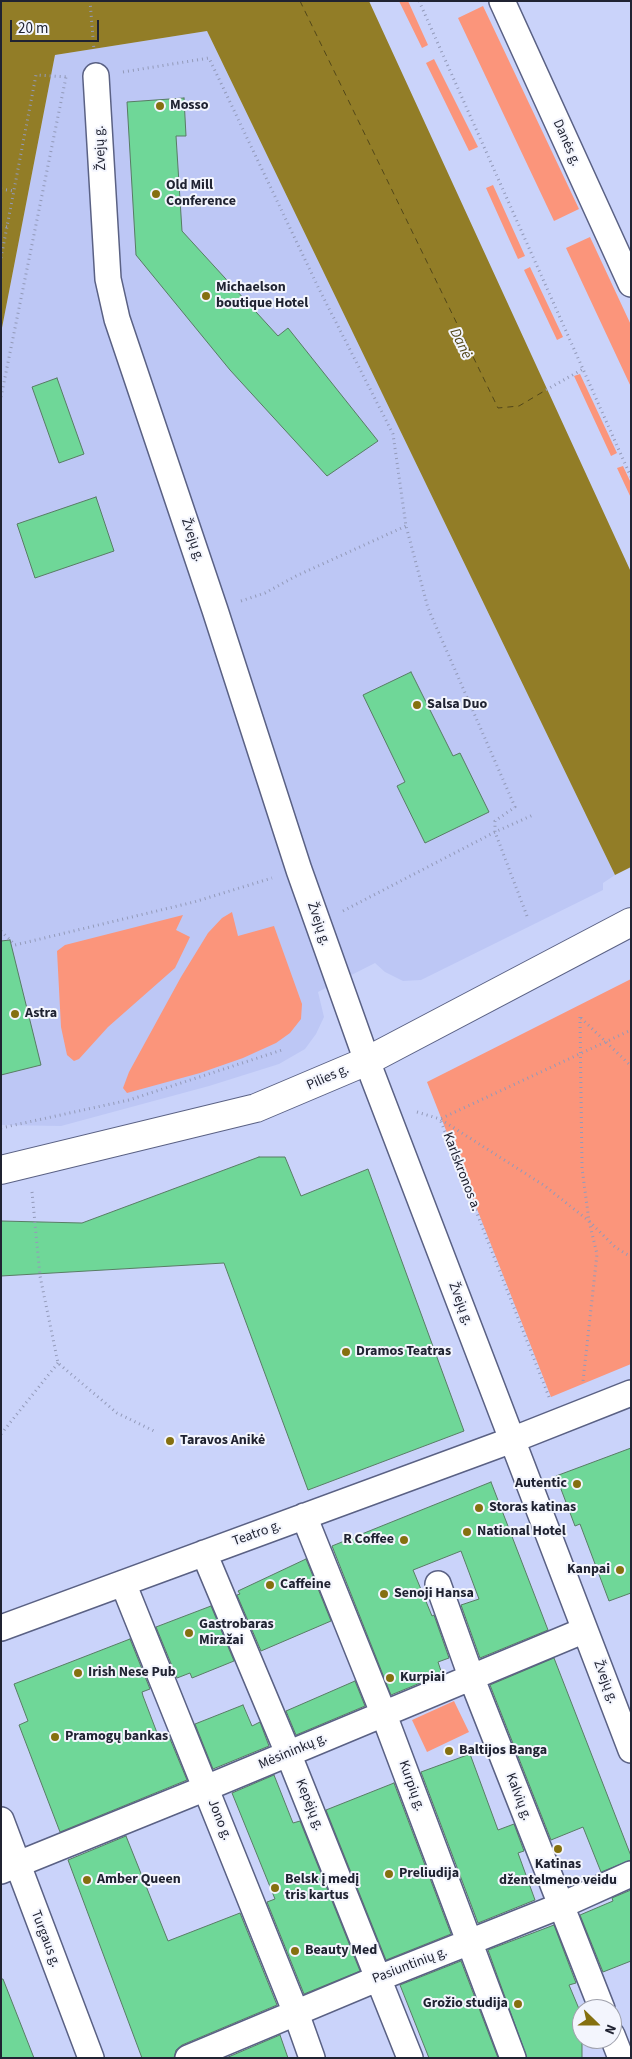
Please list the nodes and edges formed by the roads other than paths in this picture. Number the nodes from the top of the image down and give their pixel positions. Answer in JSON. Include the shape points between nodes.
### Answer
{"nodes":[{"id":1,"x":502,"y":1,"type":"edge"},
{"id":2,"x":96,"y":67,"type":"road end"},
{"id":3,"x":631,"y":284,"type":"edge"},
{"id":4,"x":626,"y":924,"type":"edge"},
{"id":5,"x":367,"y":1061,"type":"junction"},
{"id":6,"x":1,"y":1170,"type":"edge"},
{"id":7,"x":631,"y":1393,"type":"edge"},
{"id":8,"x":512,"y":1440,"type":"junction"},
{"id":9,"x":304,"y":1516,"type":"junction"},
{"id":10,"x":204,"y":1553,"type":"junction"},
{"id":11,"x":123,"y":1583,"type":"junction"},
{"id":12,"x":438,"y":1584,"type":"dead end"},
{"id":13,"x":1,"y":1628,"type":"edge"},
{"id":14,"x":585,"y":1630,"type":"junction"},
{"id":15,"x":472,"y":1679,"type":"junction"},
{"id":16,"x":384,"y":1715,"type":"junction"},
{"id":17,"x":631,"y":1750,"type":"edge"},
{"id":18,"x":288,"y":1753,"type":"junction"},
{"id":19,"x":206,"y":1788,"type":"junction"},
{"id":20,"x":1,"y":1820,"type":"edge"},
{"id":21,"x":9,"y":1868,"type":"edge"},
{"id":22,"x":631,"y":1874,"type":"edge"},
{"id":23,"x":560,"y":1906,"type":"junction"},
{"id":24,"x":469,"y":1943,"type":"junction"},
{"id":25,"x":379,"y":1978,"type":"junction"},
{"id":26,"x":598,"y":1999,"type":"edge"},
{"id":27,"x":296,"y":2013,"type":"junction"},
{"id":28,"x":91,"y":2058,"type":"edge"},
{"id":29,"x":188,"y":2058,"type":"edge"},
{"id":30,"x":312,"y":2058,"type":"edge"},
{"id":31,"x":410,"y":2058,"type":"edge"},
{"id":32,"x":513,"y":2058,"type":"edge"}],
"edges":[{"from":1,"to":3,"type":"street","name":"Danės g."},
{"from":2,"to":5,"type":"street","name":"Žvejų g.","via":[[110,287],[117,319],[299,870]]},
{"from":4,"to":5,"type":"main road","name":"Pilies g."},
{"from":5,"to":6,"type":"main road","name":"Pilies g.","via":[[256,1108]]},
{"from":5,"to":8,"type":"street","name":"Žvejų g."},
{"from":7,"to":8,"type":"street"},
{"from":8,"to":9,"type":"street","name":"Teatro g."},
{"from":8,"to":14,"type":"street","name":"Žvejų g."},
{"from":9,"to":10,"type":"street","name":"Teatro g."},
{"from":9,"to":16,"type":"street","name":"Kurpių g."},
{"from":10,"to":11,"type":"street","name":"Teatro g."},
{"from":10,"to":18,"type":"street","name":"Kepėjų g."},
{"from":11,"to":13,"type":"street","name":"Teatro g."},
{"from":11,"to":19,"type":"street","name":"Jono g."},
{"from":12,"to":15,"type":"street","name":"Kalvių g."},
{"from":14,"to":15,"type":"street","name":"Mėsininkų g."},
{"from":14,"to":17,"type":"street","name":"Žvejų g."},
{"from":15,"to":16,"type":"street","name":"Mėsininkų g."},
{"from":15,"to":23,"type":"street","name":"Kalvių g."},
{"from":16,"to":18,"type":"street","name":"Mėsininkų g."},
{"from":16,"to":24,"type":"street","name":"Kurpių g."},
{"from":18,"to":19,"type":"street","name":"Mėsininkų g."},
{"from":18,"to":25,"type":"street","name":"Kepėjų g."},
{"from":19,"to":21,"type":"street","name":"Mėsininkų g."},
{"from":19,"to":27,"type":"street","name":"Jono g."},
{"from":20,"to":21,"type":"street","name":"Turgaus g."},
{"from":21,"to":28,"type":"street","name":"Turgaus g."},
{"from":22,"to":23,"type":"street","name":"Pasiuntinių g."},
{"from":23,"to":24,"type":"street","name":"Pasiuntinių g."},
{"from":23,"to":26,"type":"street","name":"Kalvių g."},
{"from":24,"to":25,"type":"street","name":"Pasiuntinių g."},
{"from":24,"to":32,"type":"street","name":"Kurpių g."},
{"from":25,"to":27,"type":"street","name":"Pasiuntinių g."},
{"from":25,"to":31,"type":"street","name":"Kepėjų g."},
{"from":27,"to":29,"type":"street","name":"Pasiuntinių g."},
{"from":27,"to":30,"type":"street","name":"Jono g."}]}
